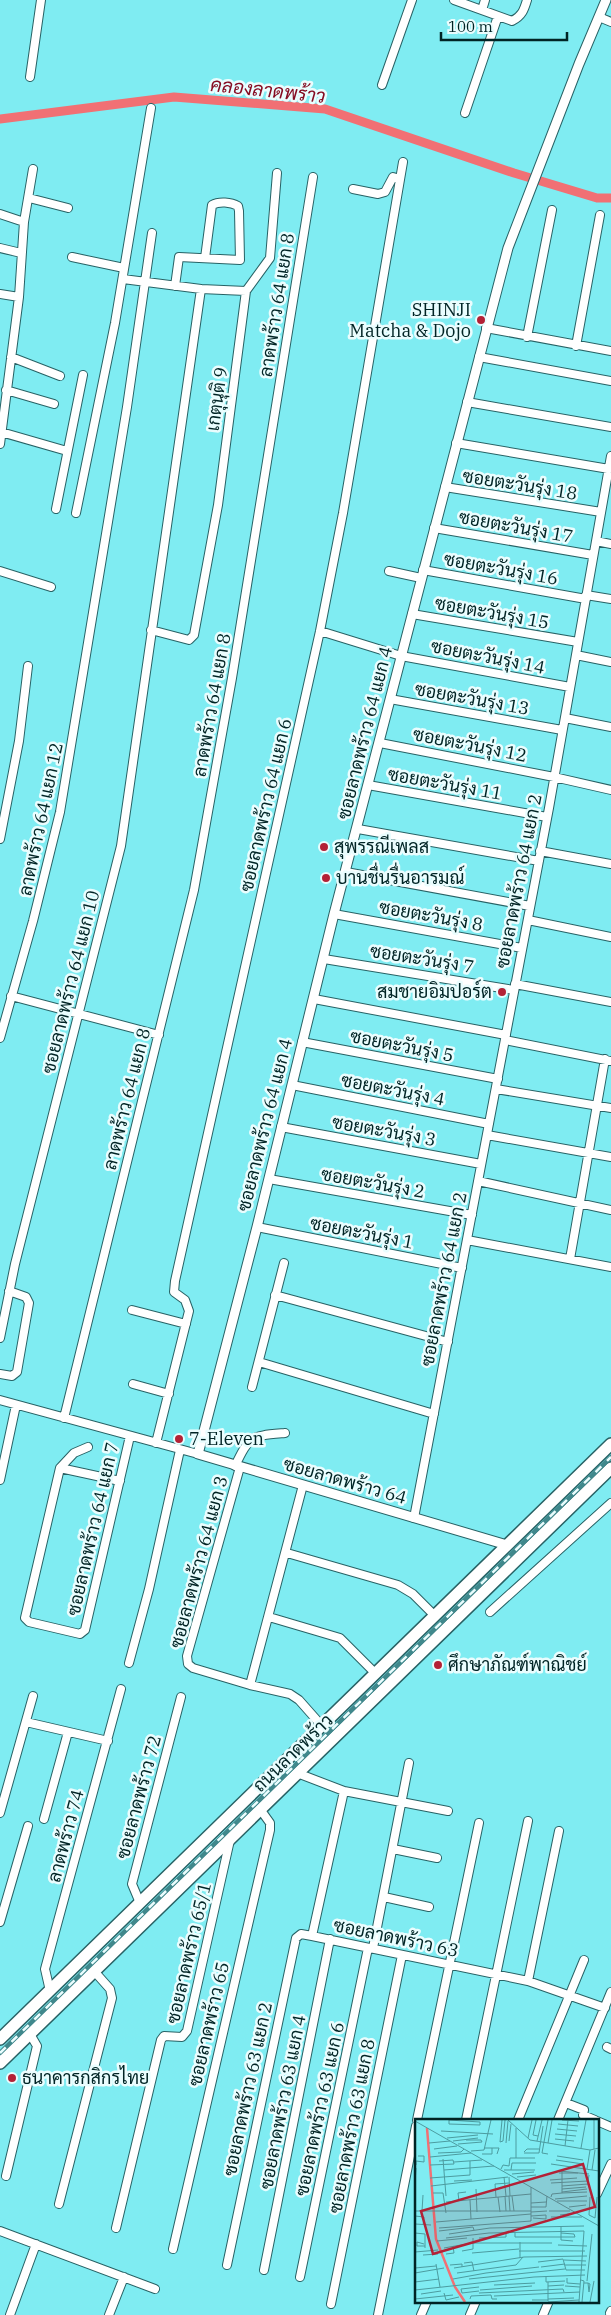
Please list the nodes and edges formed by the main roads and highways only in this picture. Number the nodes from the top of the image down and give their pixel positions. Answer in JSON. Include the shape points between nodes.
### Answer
{"nodes":[{"id":1,"x":611,"y":1444,"type":"edge"},
{"id":2,"x":611,"y":1468,"type":"edge"},
{"id":3,"x":508,"y":1545,"type":"junction"},
{"id":4,"x":520,"y":1556,"type":"junction"},
{"id":5,"x":65,"y":1976,"type":"junction"},
{"id":6,"x":76,"y":1989,"type":"junction"},
{"id":7,"x":0,"y":2039,"type":"edge"},
{"id":8,"x":0,"y":2063,"type":"edge"}],
"edges":[{"from":1,"to":3,"type":"main road","name":"ถนนลาดพร้าว"},
{"from":2,"to":4,"type":"main road","name":"ถนนลาดพร้าว"},
{"from":3,"to":4,"type":"main road"},
{"from":3,"to":5,"type":"main road","name":"ถนนลาดพร้าว"},
{"from":4,"to":6,"type":"main road","name":"ถนนลาดพร้าว"},
{"from":5,"to":6,"type":"main road"},
{"from":5,"to":7,"type":"main road","name":"ถนนลาดพร้าว"},
{"from":6,"to":8,"type":"main road","name":"ถนนลาดพร้าว"}]}
